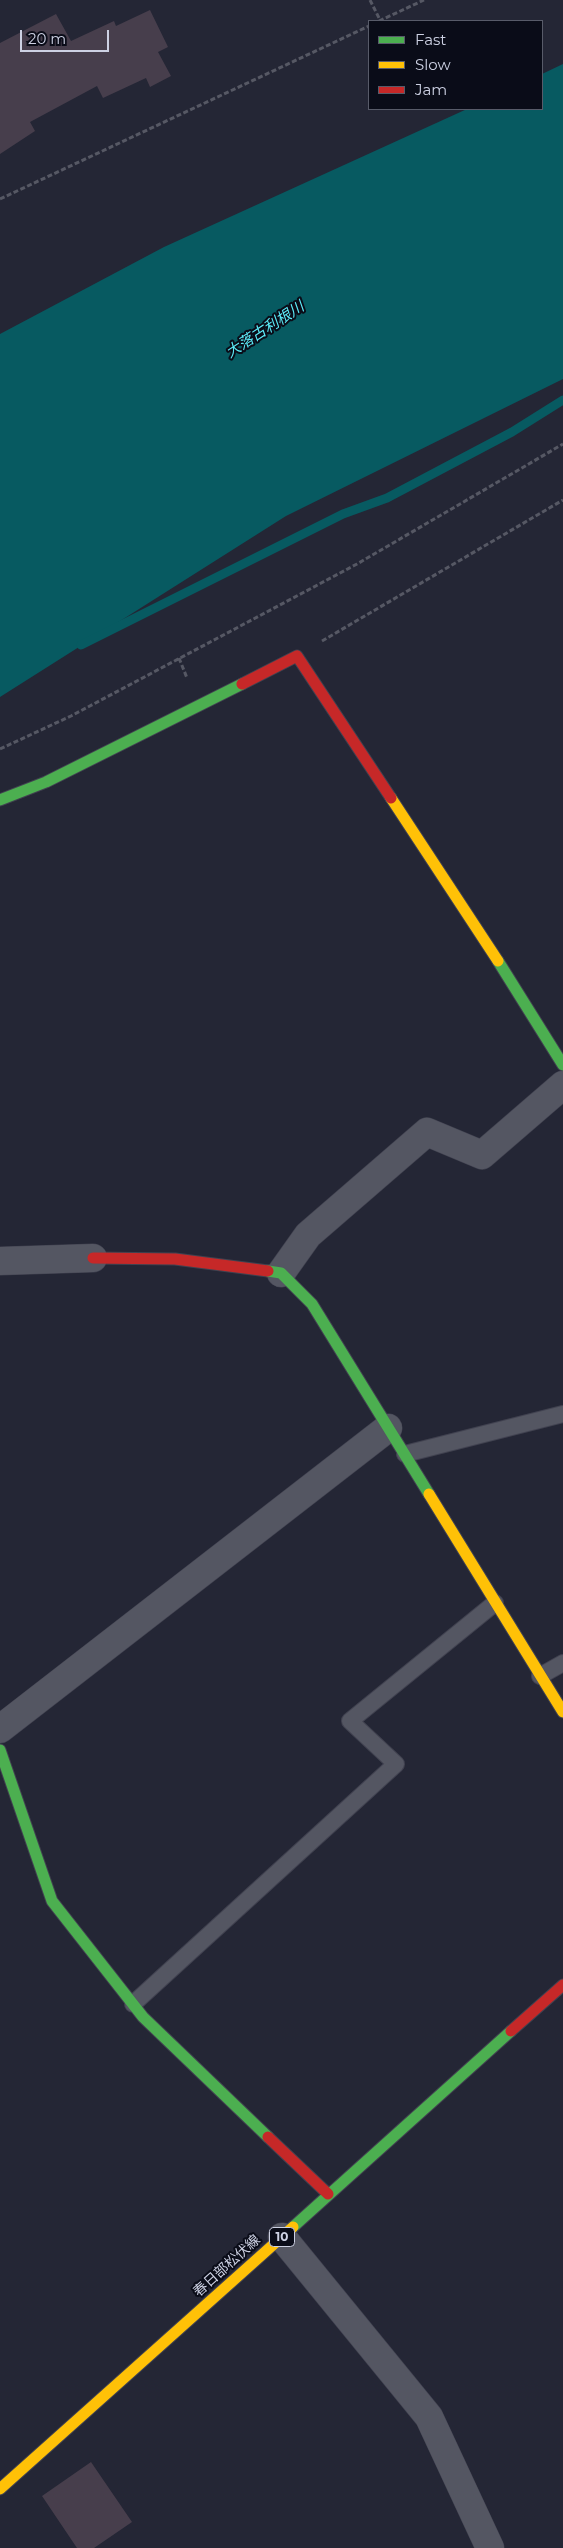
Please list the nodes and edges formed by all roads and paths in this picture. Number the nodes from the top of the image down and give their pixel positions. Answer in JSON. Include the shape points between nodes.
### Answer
{"nodes":[{"id":1,"x":370,"y":0,"type":"edge"},
{"id":2,"x":424,"y":0,"type":"edge"},
{"id":3,"x":379,"y":20,"type":"edge"},
{"id":4,"x":381,"y":20,"type":"edge"},
{"id":5,"x":368,"y":26,"type":"edge"},
{"id":6,"x":0,"y":199,"type":"edge"},
{"id":7,"x":563,"y":444,"type":"edge"},
{"id":8,"x":563,"y":500,"type":"edge"},
{"id":9,"x":297,"y":656,"type":"junction"},
{"id":10,"x":0,"y":749,"type":"edge"},
{"id":11,"x":0,"y":800,"type":"edge"},
{"id":12,"x":563,"y":1065,"type":"edge"},
{"id":13,"x":563,"y":1086,"type":"edge"},
{"id":14,"x":93,"y":1258,"type":"joint"},
{"id":15,"x":0,"y":1261,"type":"edge"},
{"id":16,"x":281,"y":1273,"type":"junction"},
{"id":17,"x":563,"y":1414,"type":"edge"},
{"id":18,"x":388,"y":1428,"type":"junction"},
{"id":19,"x":405,"y":1454,"type":"junction"},
{"id":20,"x":495,"y":1603,"type":"junction"},
{"id":21,"x":563,"y":1663,"type":"edge"},
{"id":22,"x":540,"y":1676,"type":"junction"},
{"id":23,"x":563,"y":1712,"type":"edge"},
{"id":24,"x":0,"y":1729,"type":"edge"},
{"id":25,"x":0,"y":1750,"type":"edge"},
{"id":26,"x":563,"y":1985,"type":"edge"},
{"id":27,"x":133,"y":2004,"type":"junction"},
{"id":28,"x":328,"y":2194,"type":"junction"},
{"id":29,"x":282,"y":2237,"type":"junction"},
{"id":30,"x":0,"y":2489,"type":"edge"},
{"id":31,"x":490,"y":2548,"type":"edge"}],
"edges":[{"from":1,"to":3,"type":"path"},
{"from":2,"to":4,"type":"path"},
{"from":5,"to":6,"type":"path"},
{"from":7,"to":10,"type":"path","via":[[357,564],[71,716]]},
{"from":8,"to":9,"type":"path"},
{"from":9,"to":11,"type":"street","via":[[46,782]]},
{"from":9,"to":12,"type":"street"},
{"from":13,"to":16,"type":"street","via":[[482,1155],[427,1132],[308,1235]]},
{"from":14,"to":15,"type":"street"},
{"from":14,"to":16,"type":"street","via":[[175,1259]]},
{"from":16,"to":18,"type":"street","via":[[312,1304]]},
{"from":17,"to":19,"type":"lane"},
{"from":18,"to":19,"type":"street"},
{"from":18,"to":24,"type":"street"},
{"from":19,"to":20,"type":"street"},
{"from":20,"to":22,"type":"street"},
{"from":20,"to":27,"type":"lane","via":[[350,1721],[396,1764]]},
{"from":21,"to":22,"type":"lane"},
{"from":22,"to":23,"type":"street"},
{"from":25,"to":27,"type":"street","via":[[52,1901]]},
{"from":26,"to":28,"type":"street","name":"春日部松伏線","number":"10"},
{"from":27,"to":28,"type":"street"},
{"from":28,"to":29,"type":"street","name":"春日部松伏線","number":"10"},
{"from":29,"to":30,"type":"street","name":"春日部松伏線","number":"10"},
{"from":29,"to":31,"type":"street","via":[[429,2417]]}]}
